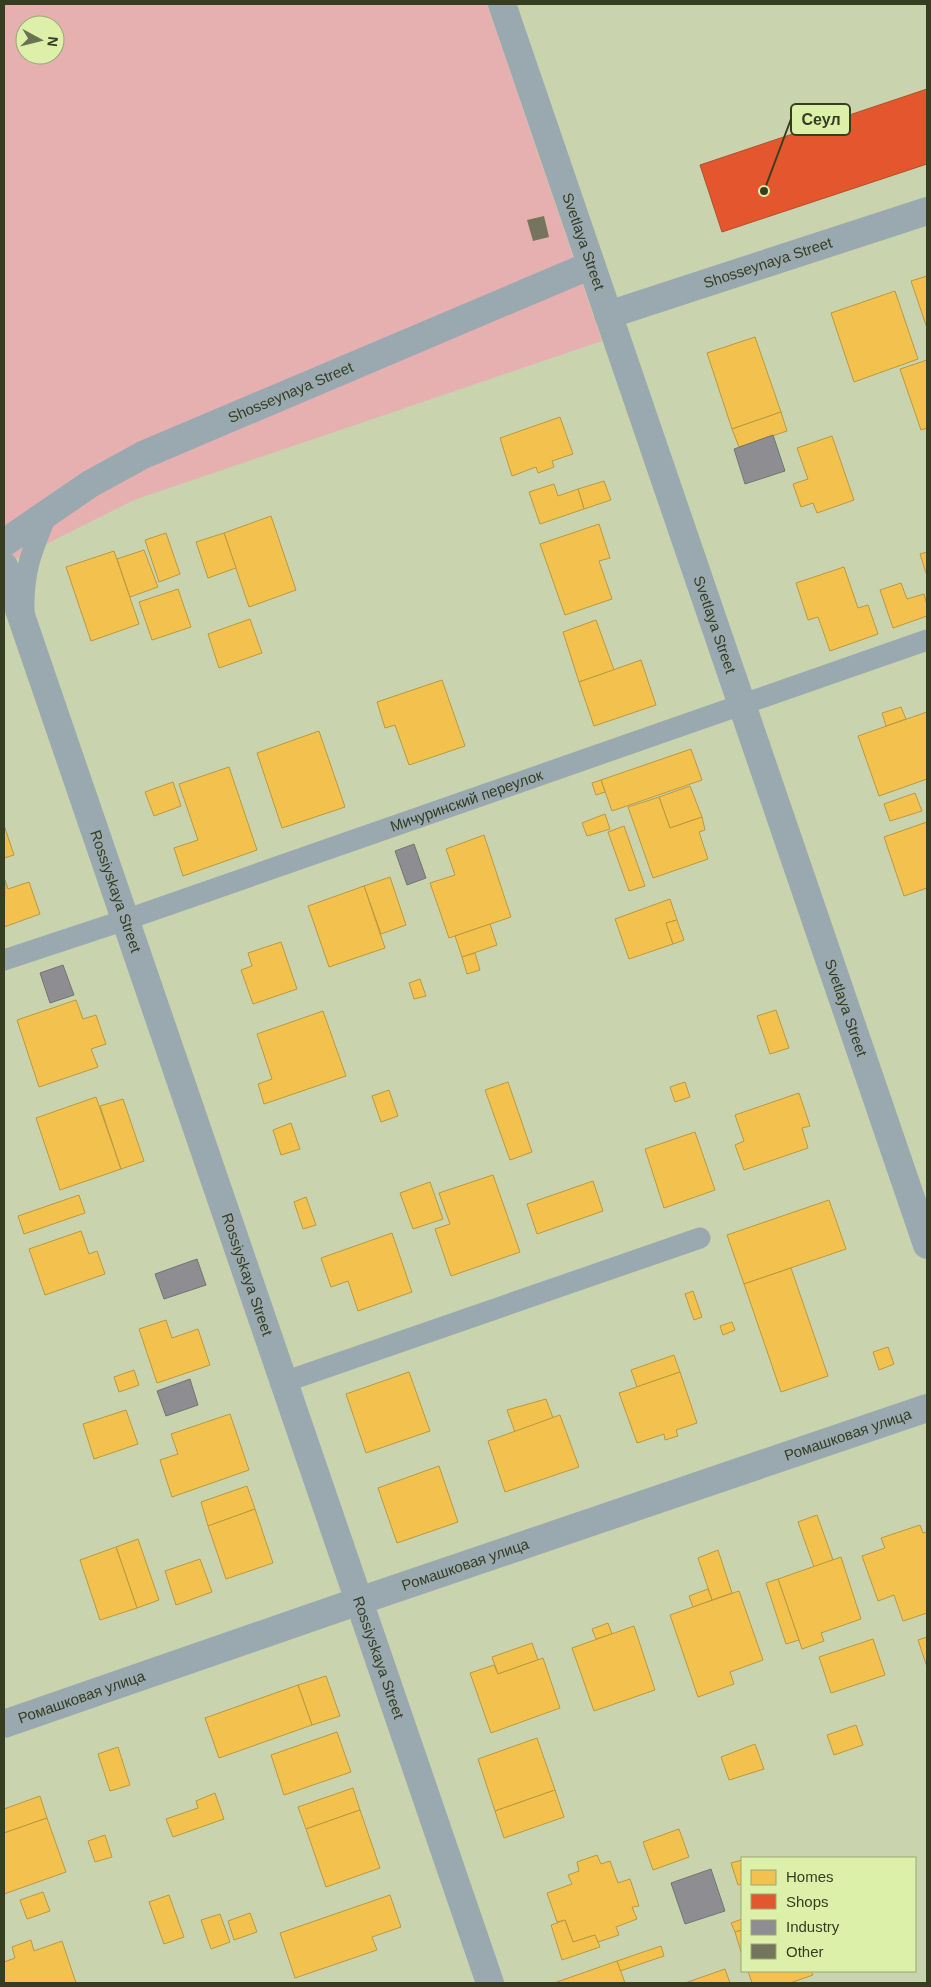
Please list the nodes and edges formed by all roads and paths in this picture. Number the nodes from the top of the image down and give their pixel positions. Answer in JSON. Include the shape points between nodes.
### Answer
{"nodes":[{"id":1,"x":502,"y":4,"type":"edge"},
{"id":2,"x":927,"y":211,"type":"edge"},
{"id":3,"x":591,"y":265,"type":"junction"},
{"id":4,"x":608,"y":315,"type":"junction"},
{"id":5,"x":47,"y":514,"type":"junction"},
{"id":6,"x":4,"y":543,"type":"edge"},
{"id":7,"x":4,"y":566,"type":"edge"},
{"id":8,"x":29,"y":638,"type":"junction"},
{"id":9,"x":927,"y":640,"type":"edge"},
{"id":10,"x":741,"y":704,"type":"junction"},
{"id":11,"x":125,"y":920,"type":"junction"},
{"id":12,"x":4,"y":960,"type":"edge"},
{"id":13,"x":700,"y":1238,"type":"dead end"},
{"id":14,"x":927,"y":1245,"type":"edge"},
{"id":15,"x":284,"y":1382,"type":"junction"},
{"id":16,"x":927,"y":1408,"type":"edge"},
{"id":17,"x":358,"y":1601,"type":"junction"},
{"id":18,"x":4,"y":1724,"type":"edge"},
{"id":19,"x":490,"y":1983,"type":"edge"}],
"edges":[{"from":1,"to":3,"type":"street","name":"Svetlaya Street"},
{"from":2,"to":4,"type":"street","name":"Shosseynaya Street"},
{"from":3,"to":4,"type":"street","name":"Svetlaya Street"},
{"from":3,"to":5,"type":"street","name":"Shosseynaya Street","via":[[143,455],[90,484]]},
{"from":4,"to":10,"type":"street","name":"Svetlaya Street"},
{"from":5,"to":6,"type":"street","name":"Shosseynaya Street"},
{"from":5,"to":8,"type":"lane","via":[[27,563],[24,580],[24,614]]},
{"from":7,"to":8,"type":"street","name":"Rossiyskaya Street"},
{"from":8,"to":11,"type":"street","name":"Rossiyskaya Street"},
{"from":9,"to":10,"type":"lane","name":"Мичуринский переулок"},
{"from":10,"to":11,"type":"lane","name":"Мичуринский переулок"},
{"from":10,"to":14,"type":"street","name":"Svetlaya Street"},
{"from":11,"to":12,"type":"lane","name":"Мичуринский переулок"},
{"from":11,"to":15,"type":"street","name":"Rossiyskaya Street"},
{"from":13,"to":15,"type":"lane"},
{"from":15,"to":17,"type":"street","name":"Rossiyskaya Street"},
{"from":16,"to":17,"type":"street","name":"Ромашковая улица"},
{"from":17,"to":18,"type":"street","name":"Ромашковая улица"},
{"from":17,"to":19,"type":"street","name":"Rossiyskaya Street"}]}
